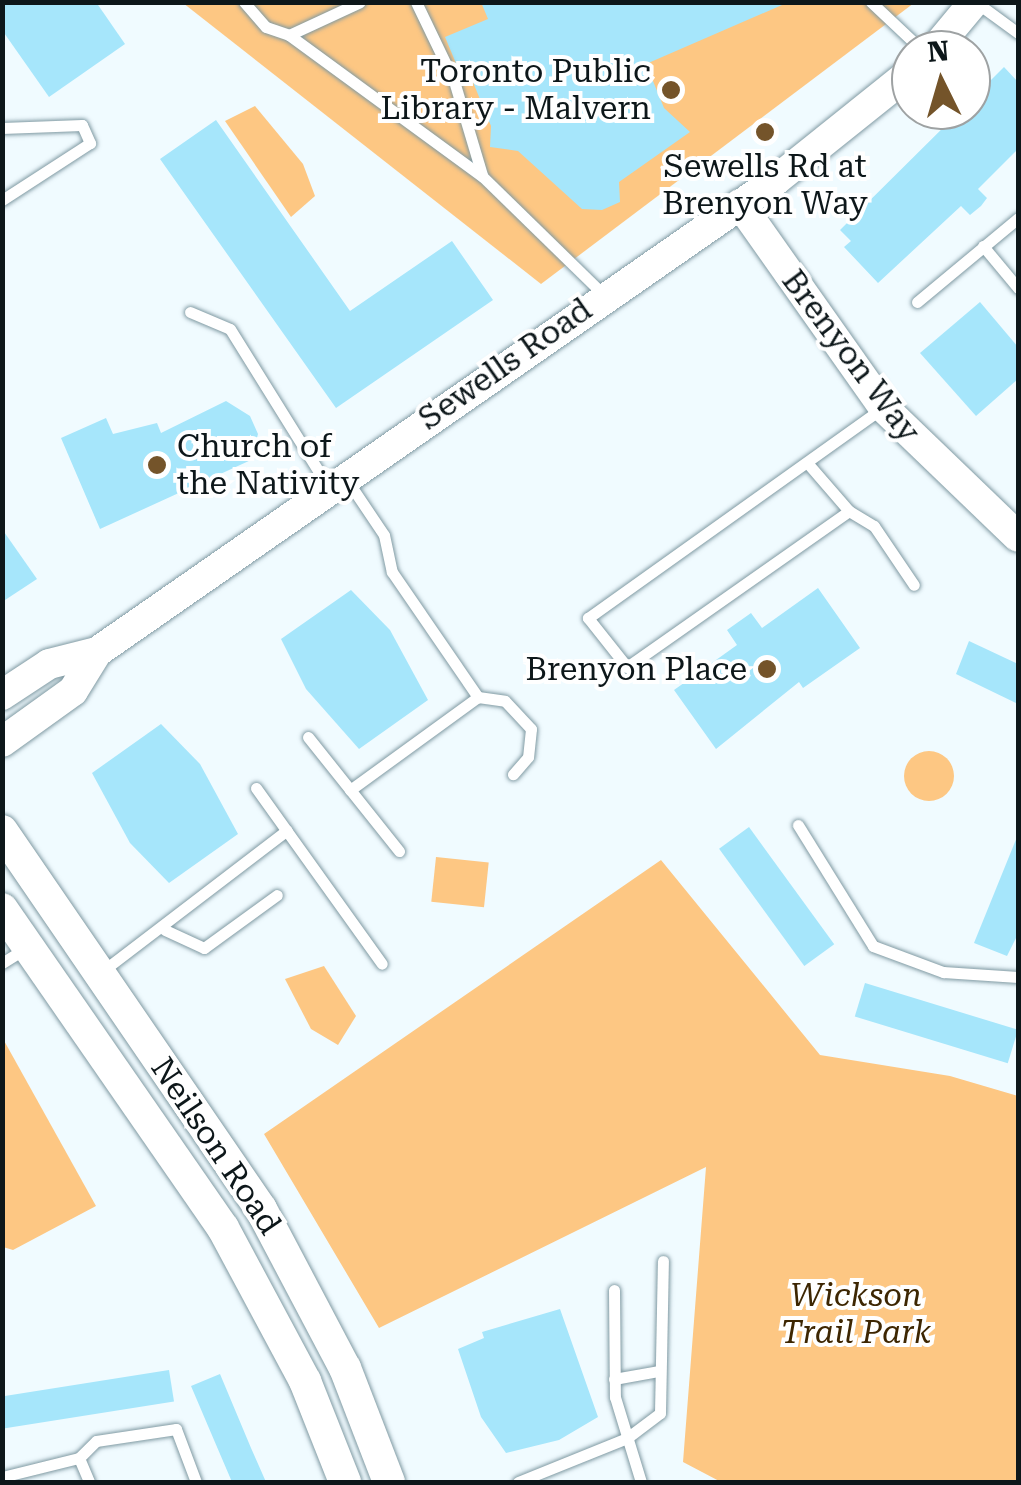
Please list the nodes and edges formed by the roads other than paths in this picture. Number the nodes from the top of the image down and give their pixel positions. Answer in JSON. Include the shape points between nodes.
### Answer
{"nodes":[{"id":1,"x":244,"y":2,"type":"edge"},
{"id":2,"x":360,"y":2,"type":"edge"},
{"id":3,"x":416,"y":2,"type":"edge"},
{"id":4,"x":872,"y":2,"type":"edge"},
{"id":5,"x":975,"y":2,"type":"edge"},
{"id":6,"x":901,"y":30,"type":"edge"},
{"id":7,"x":951,"y":30,"type":"edge"},
{"id":8,"x":1018,"y":33,"type":"edge"},
{"id":9,"x":289,"y":35,"type":"junction"},
{"id":10,"x":891,"y":87,"type":"edge"},
{"id":11,"x":2,"y":128,"type":"edge"},
{"id":12,"x":483,"y":177,"type":"junction"},
{"id":13,"x":2,"y":180,"type":"edge"},
{"id":14,"x":7,"y":197,"type":"edge"},
{"id":15,"x":740,"y":204,"type":"junction"},
{"id":16,"x":1018,"y":218,"type":"edge"},
{"id":17,"x":983,"y":246,"type":"junction"},
{"id":18,"x":1018,"y":288,"type":"edge"},
{"id":19,"x":604,"y":295,"type":"junction"},
{"id":20,"x":917,"y":302,"type":"dead end"},
{"id":21,"x":190,"y":312,"type":"dead end"},
{"id":22,"x":884,"y":407,"type":"junction"},
{"id":23,"x":810,"y":466,"type":"junction"},
{"id":24,"x":337,"y":482,"type":"junction"},
{"id":25,"x":849,"y":511,"type":"junction"},
{"id":26,"x":1018,"y":538,"type":"edge"},
{"id":27,"x":914,"y":584,"type":"dead end"},
{"id":28,"x":97,"y":652,"type":"junction"},
{"id":29,"x":2,"y":695,"type":"edge"},
{"id":30,"x":478,"y":697,"type":"junction"},
{"id":31,"x":308,"y":737,"type":"dead end"},
{"id":32,"x":2,"y":742,"type":"edge"},
{"id":33,"x":513,"y":774,"type":"dead end"},
{"id":34,"x":256,"y":788,"type":"dead end"},
{"id":35,"x":350,"y":790,"type":"junction"},
{"id":36,"x":798,"y":826,"type":"dead end"},
{"id":37,"x":287,"y":830,"type":"junction"},
{"id":38,"x":2,"y":831,"type":"edge"},
{"id":39,"x":399,"y":851,"type":"dead end"},
{"id":40,"x":277,"y":895,"type":"dead end"},
{"id":41,"x":2,"y":908,"type":"edge"},
{"id":42,"x":63,"y":924,"type":"junction"},
{"id":43,"x":165,"y":930,"type":"junction"},
{"id":44,"x":16,"y":954,"type":"edge"},
{"id":45,"x":382,"y":964,"type":"dead end"},
{"id":46,"x":99,"y":974,"type":"junction"},
{"id":47,"x":1018,"y":977,"type":"edge"},
{"id":48,"x":663,"y":1261,"type":"dead end"},
{"id":49,"x":614,"y":1290,"type":"dead end"},
{"id":50,"x":659,"y":1372,"type":"junction"},
{"id":51,"x":614,"y":1378,"type":"junction"},
{"id":52,"x":627,"y":1438,"type":"junction"},
{"id":53,"x":79,"y":1458,"type":"junction"},
{"id":54,"x":2,"y":1477,"type":"edge"},
{"id":55,"x":89,"y":1482,"type":"edge"},
{"id":56,"x":196,"y":1482,"type":"edge"},
{"id":57,"x":344,"y":1482,"type":"edge"},
{"id":58,"x":389,"y":1482,"type":"edge"},
{"id":59,"x":518,"y":1482,"type":"edge"},
{"id":60,"x":641,"y":1482,"type":"edge"}],
"edges":[{"from":1,"to":9,"type":"lane","via":[[266,27]]},
{"from":2,"to":9,"type":"lane"},
{"from":3,"to":12,"type":"lane","via":[[454,81]]},
{"from":4,"to":6,"type":"lane"},
{"from":5,"to":7,"type":"street"},
{"from":5,"to":8,"type":"lane"},
{"from":9,"to":12,"type":"lane"},
{"from":10,"to":15,"type":"street","name":"Sewells Road"},
{"from":11,"to":14,"type":"lane","via":[[82,125],[90,144]]},
{"from":12,"to":19,"type":"lane"},
{"from":13,"to":14,"type":"lane"},
{"from":15,"to":19,"type":"street","name":"Sewells Road"},
{"from":15,"to":22,"type":"street","name":"Brenyon Way"},
{"from":16,"to":17,"type":"lane"},
{"from":17,"to":18,"type":"lane"},
{"from":17,"to":20,"type":"lane"},
{"from":19,"to":24,"type":"street","name":"Sewells Road"},
{"from":21,"to":24,"type":"lane","via":[[230,328]]},
{"from":22,"to":23,"type":"lane"},
{"from":22,"to":26,"type":"street","name":"Brenyon Way"},
{"from":23,"to":25,"type":"lane"},
{"from":23,"to":25,"type":"lane","via":[[588,618],[627,667]]},
{"from":24,"to":28,"type":"street","name":"Sewells Road"},
{"from":24,"to":30,"type":"lane","via":[[384,535],[392,572]]},
{"from":25,"to":27,"type":"lane","via":[[874,526]]},
{"from":28,"to":29,"type":"street","name":"Sewells Road","via":[[49,664]]},
{"from":28,"to":32,"type":"street","name":"Sewells Road","via":[[73,691]]},
{"from":30,"to":33,"type":"lane","via":[[505,701],[531,729],[528,757]]},
{"from":30,"to":35,"type":"lane"},
{"from":31,"to":35,"type":"lane"},
{"from":34,"to":37,"type":"lane"},
{"from":35,"to":39,"type":"lane"},
{"from":36,"to":47,"type":"lane","via":[[873,946],[943,972]]},
{"from":37,"to":43,"type":"lane","via":[[163,920]]},
{"from":37,"to":45,"type":"lane"},
{"from":38,"to":42,"type":"main road","name":"Neilson Road"},
{"from":40,"to":43,"type":"lane","via":[[204,948]]},
{"from":41,"to":44,"type":"main road","name":"Neilson Road"},
{"from":42,"to":44,"type":"main road"},
{"from":42,"to":46,"type":"main road","name":"Neilson Road"},
{"from":43,"to":46,"type":"lane"},
{"from":44,"to":57,"type":"main road","name":"Neilson Road","via":[[263,1296]]},
{"from":46,"to":58,"type":"main road","name":"Neilson Road","via":[[223,1148],[302,1280]]},
{"from":48,"to":50,"type":"lane"},
{"from":49,"to":51,"type":"lane"},
{"from":50,"to":51,"type":"lane"},
{"from":50,"to":52,"type":"lane","via":[[660,1412]]},
{"from":51,"to":52,"type":"lane"},
{"from":52,"to":59,"type":"lane"},
{"from":52,"to":60,"type":"lane"},
{"from":53,"to":54,"type":"lane"},
{"from":53,"to":55,"type":"lane"},
{"from":53,"to":56,"type":"lane","via":[[96,1441],[176,1428]]}]}
